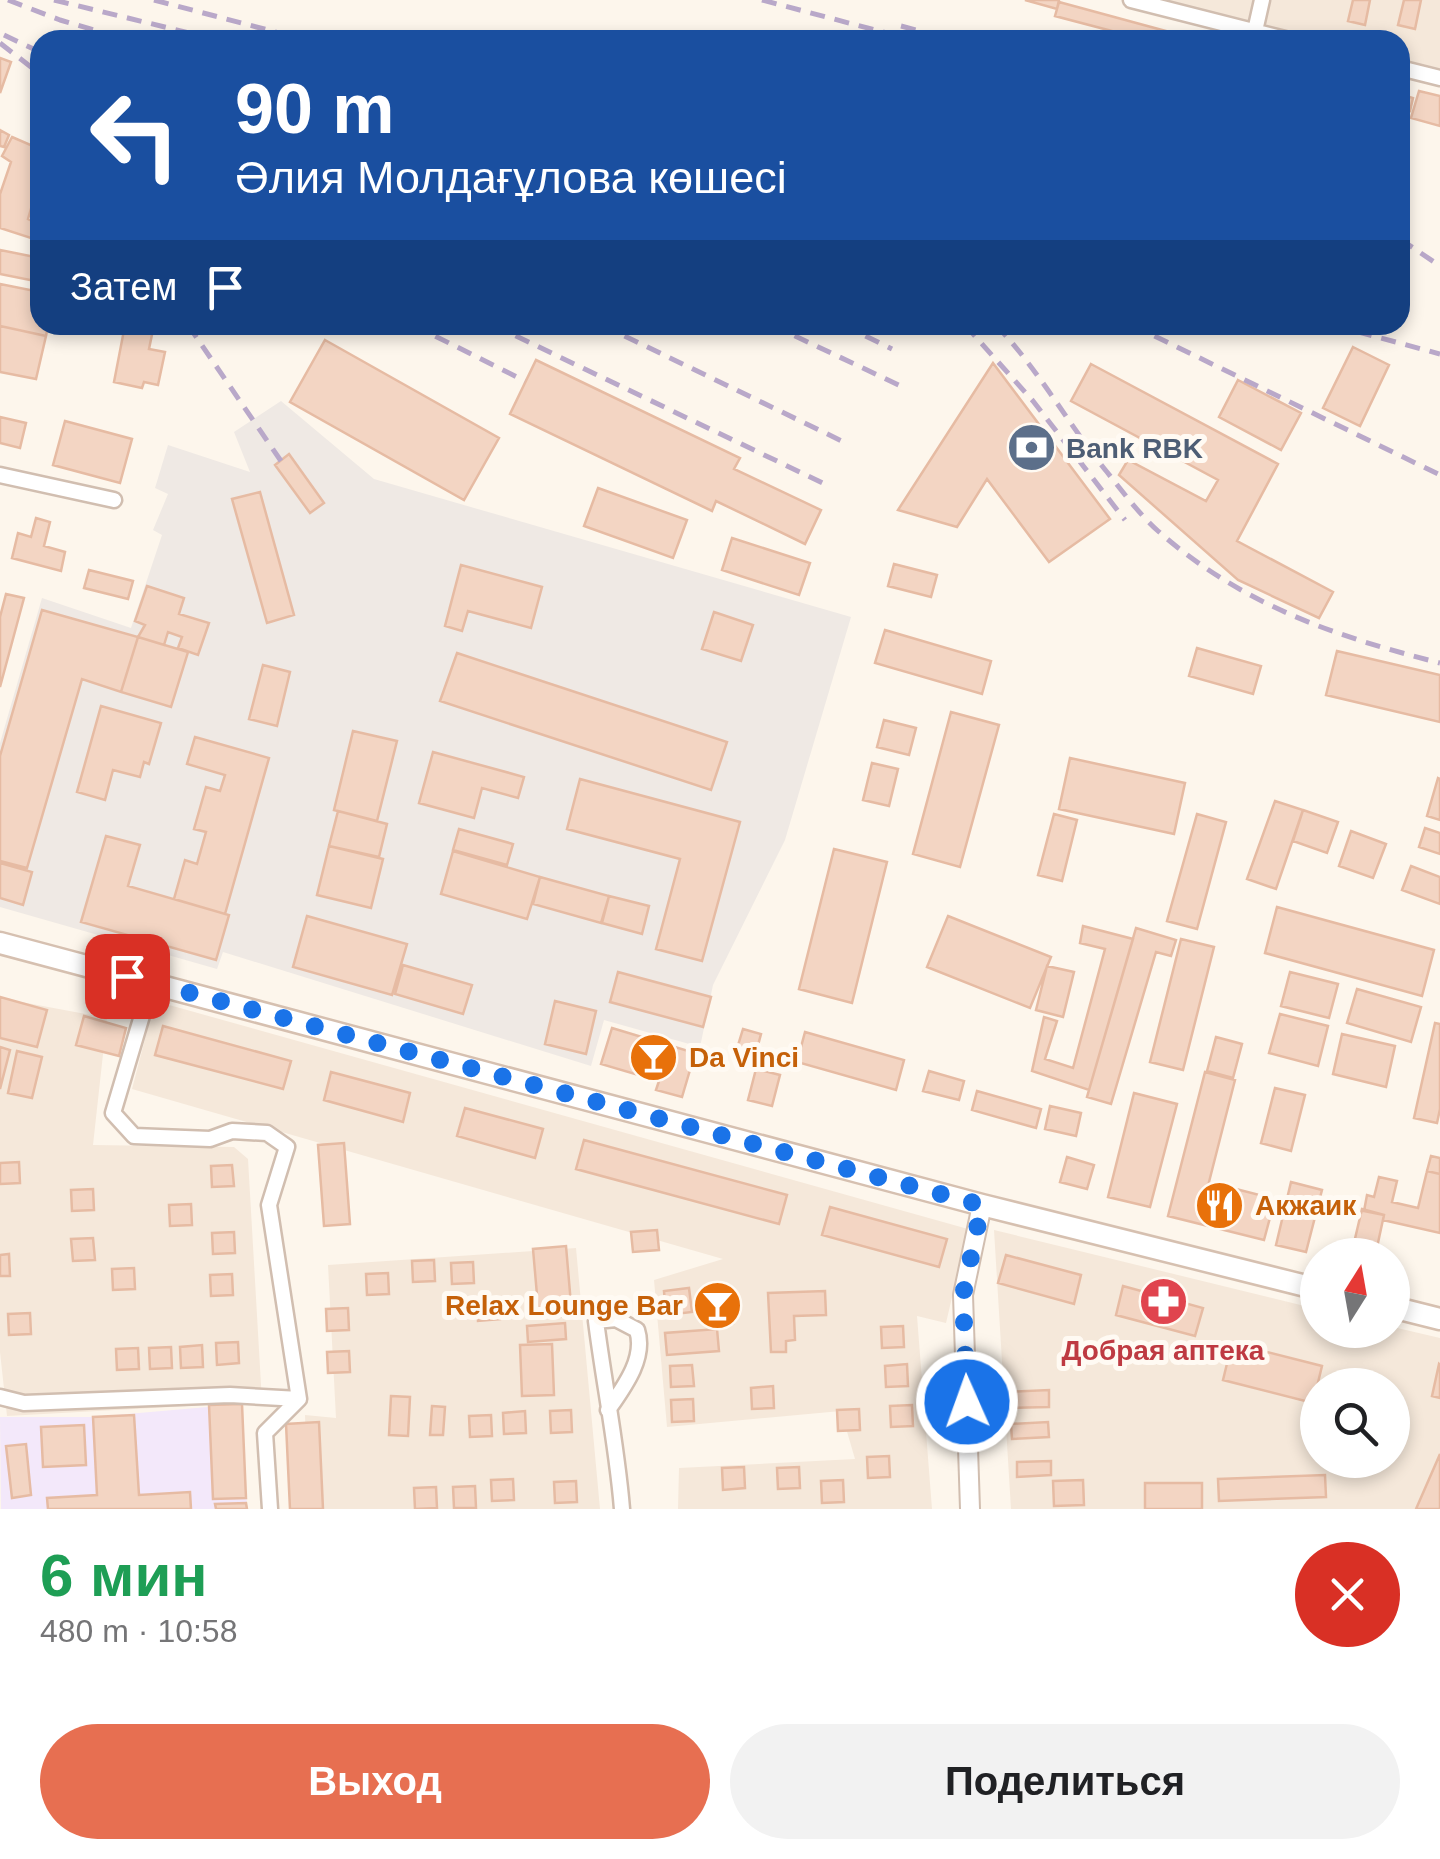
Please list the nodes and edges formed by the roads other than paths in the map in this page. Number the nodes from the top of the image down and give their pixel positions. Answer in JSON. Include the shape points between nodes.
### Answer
{"nodes":[{"id":1,"x":1131,"y":0,"type":"edge"},
{"id":2,"x":1262,"y":0,"type":"edge"},
{"id":3,"x":1251,"y":30,"type":"edge"},
{"id":4,"x":1255,"y":30,"type":"edge"},
{"id":5,"x":1410,"y":70,"type":"edge"},
{"id":6,"x":1440,"y":78,"type":"edge"},
{"id":7,"x":0,"y":475,"type":"edge"},
{"id":8,"x":114,"y":500,"type":"dead end"},
{"id":9,"x":0,"y":942,"type":"edge"},
{"id":10,"x":152,"y":982,"type":"junction"},
{"id":11,"x":982,"y":1205,"type":"junction"},
{"id":12,"x":1300,"y":1284,"type":"edge"},
{"id":13,"x":1410,"y":1312,"type":"edge"},
{"id":14,"x":1440,"y":1319,"type":"edge"},
{"id":15,"x":0,"y":1397,"type":"edge"},
{"id":16,"x":299,"y":1399,"type":"junction"},
{"id":17,"x":608,"y":1410,"type":"junction"},
{"id":18,"x":270,"y":1509,"type":"edge"},
{"id":19,"x":622,"y":1509,"type":"edge"},
{"id":20,"x":970,"y":1509,"type":"edge"}],
"edges":[{"from":1,"to":3,"type":"street"},
{"from":2,"to":4,"type":"street"},
{"from":5,"to":6,"type":"street"},
{"from":7,"to":8,"type":"street"},
{"from":9,"to":10,"type":"main road"},
{"from":10,"to":11,"type":"main road"},
{"from":10,"to":16,"type":"street","via":[[112,1113],[134,1136],[210,1140],[232,1131],[267,1133],[287,1147],[270,1205]]},
{"from":11,"to":12,"type":"main road"},
{"from":11,"to":20,"type":"street","via":[[963,1295]]},
{"from":13,"to":14,"type":"main road"},
{"from":15,"to":16,"type":"street","via":[[24,1404]]},
{"from":16,"to":18,"type":"street","via":[[265,1433]]},
{"from":17,"to":17,"type":"street","via":[[639,1354],[637,1330],[616,1319],[596,1321]]},
{"from":17,"to":19,"type":"street"}]}
